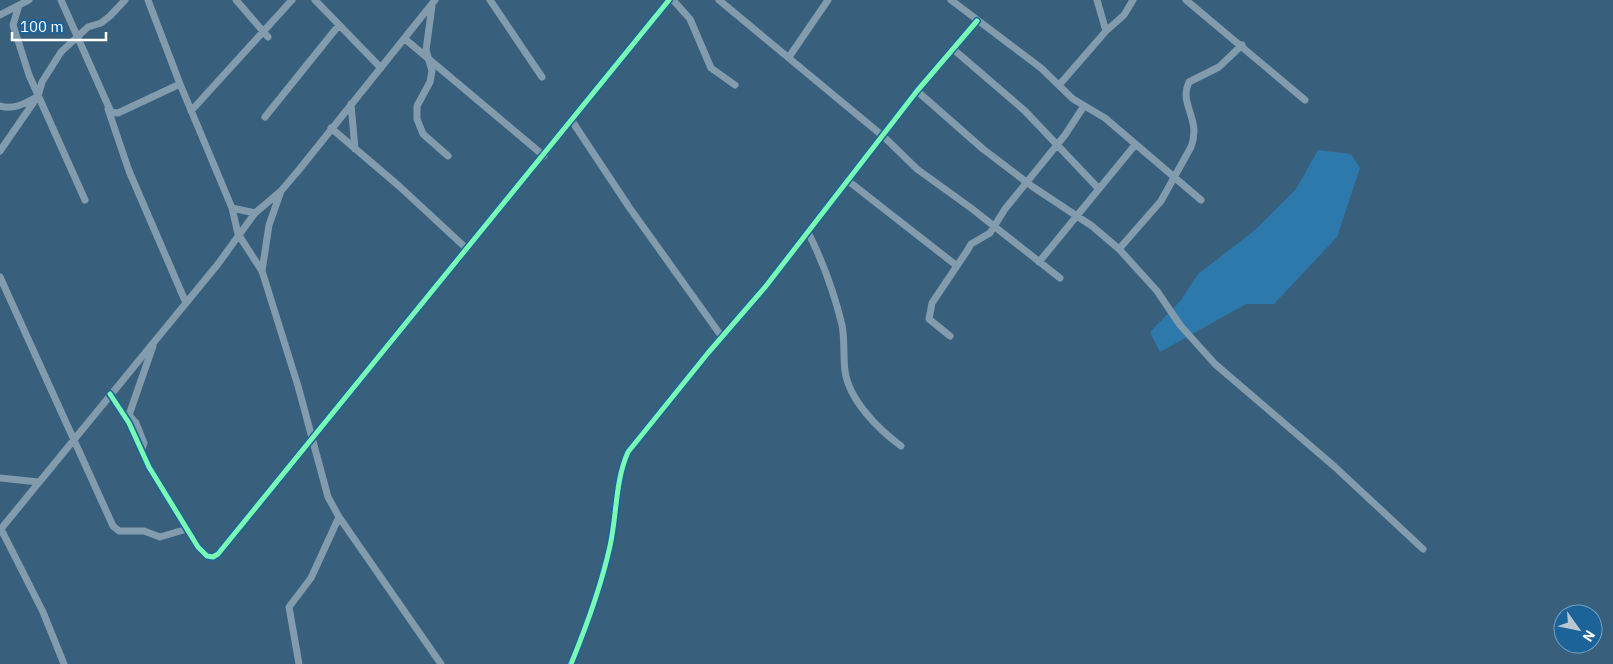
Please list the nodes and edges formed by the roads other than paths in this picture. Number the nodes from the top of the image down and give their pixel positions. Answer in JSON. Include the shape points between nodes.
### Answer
{"nodes":[{"id":1,"x":29,"y":0,"type":"edge"},
{"id":2,"x":61,"y":0,"type":"edge"},
{"id":3,"x":125,"y":0,"type":"edge"},
{"id":4,"x":148,"y":0,"type":"edge"},
{"id":5,"x":236,"y":0,"type":"edge"},
{"id":6,"x":292,"y":0,"type":"edge"},
{"id":7,"x":315,"y":0,"type":"edge"},
{"id":8,"x":490,"y":0,"type":"edge"},
{"id":9,"x":669,"y":0,"type":"edge"},
{"id":10,"x":673,"y":0,"type":"edge"},
{"id":11,"x":718,"y":0,"type":"edge"},
{"id":12,"x":828,"y":0,"type":"edge"},
{"id":13,"x":951,"y":0,"type":"edge"},
{"id":14,"x":1097,"y":0,"type":"edge"},
{"id":15,"x":1133,"y":0,"type":"edge"},
{"id":16,"x":1186,"y":0,"type":"edge"},
{"id":17,"x":434,"y":3,"type":"edge"},
{"id":18,"x":20,"y":5,"type":"junction"},
{"id":19,"x":0,"y":15,"type":"edge"},
{"id":20,"x":977,"y":20,"type":"junction"},
{"id":21,"x":339,"y":25,"type":"junction"},
{"id":22,"x":1106,"y":31,"type":"junction"},
{"id":23,"x":265,"y":35,"type":"junction"},
{"id":24,"x":77,"y":36,"type":"junction"},
{"id":25,"x":405,"y":39,"type":"junction"},
{"id":26,"x":1242,"y":45,"type":"junction"},
{"id":27,"x":953,"y":49,"type":"junction"},
{"id":28,"x":789,"y":57,"type":"junction"},
{"id":29,"x":429,"y":60,"type":"junction"},
{"id":30,"x":381,"y":68,"type":"junction"},
{"id":31,"x":542,"y":77,"type":"dead end"},
{"id":32,"x":180,"y":84,"type":"junction"},
{"id":33,"x":1060,"y":84,"type":"junction"},
{"id":34,"x":734,"y":85,"type":"dead end"},
{"id":35,"x":917,"y":91,"type":"junction"},
{"id":36,"x":38,"y":96,"type":"junction"},
{"id":37,"x":1306,"y":100,"type":"dead end"},
{"id":38,"x":351,"y":104,"type":"junction"},
{"id":39,"x":0,"y":106,"type":"edge"},
{"id":40,"x":1084,"y":106,"type":"junction"},
{"id":41,"x":108,"y":109,"type":"junction"},
{"id":42,"x":191,"y":112,"type":"junction"},
{"id":43,"x":265,"y":116,"type":"dead end"},
{"id":44,"x":572,"y":121,"type":"junction"},
{"id":45,"x":331,"y":128,"type":"junction"},
{"id":46,"x":884,"y":136,"type":"junction"},
{"id":47,"x":1056,"y":144,"type":"junction"},
{"id":48,"x":1135,"y":145,"type":"junction"},
{"id":49,"x":356,"y":149,"type":"junction"},
{"id":50,"x":0,"y":151,"type":"edge"},
{"id":51,"x":448,"y":156,"type":"dead end"},
{"id":52,"x":544,"y":156,"type":"junction"},
{"id":53,"x":1175,"y":176,"type":"junction"},
{"id":54,"x":847,"y":180,"type":"junction"},
{"id":55,"x":1027,"y":183,"type":"junction"},
{"id":56,"x":1099,"y":189,"type":"junction"},
{"id":57,"x":281,"y":191,"type":"junction"},
{"id":58,"x":86,"y":200,"type":"dead end"},
{"id":59,"x":1201,"y":200,"type":"dead end"},
{"id":60,"x":232,"y":208,"type":"junction"},
{"id":61,"x":256,"y":213,"type":"junction"},
{"id":62,"x":1077,"y":216,"type":"junction"},
{"id":63,"x":994,"y":226,"type":"junction"},
{"id":64,"x":808,"y":232,"type":"junction"},
{"id":65,"x":238,"y":234,"type":"junction"},
{"id":66,"x":467,"y":249,"type":"junction"},
{"id":67,"x":1119,"y":249,"type":"junction"},
{"id":68,"x":1039,"y":262,"type":"junction"},
{"id":69,"x":957,"y":266,"type":"junction"},
{"id":70,"x":262,"y":271,"type":"junction"},
{"id":71,"x":0,"y":277,"type":"edge"},
{"id":72,"x":1060,"y":278,"type":"dead end"},
{"id":73,"x":186,"y":303,"type":"junction"},
{"id":74,"x":950,"y":336,"type":"dead end"},
{"id":75,"x":722,"y":337,"type":"junction"},
{"id":76,"x":155,"y":340,"type":"junction"},
{"id":77,"x":110,"y":394,"type":"junction"},
{"id":78,"x":313,"y":437,"type":"junction"},
{"id":79,"x":73,"y":440,"type":"junction"},
{"id":80,"x":901,"y":446,"type":"dead end"},
{"id":81,"x":142,"y":449,"type":"junction"},
{"id":82,"x":0,"y":478,"type":"edge"},
{"id":83,"x":39,"y":482,"type":"junction"},
{"id":84,"x":339,"y":517,"type":"junction"},
{"id":85,"x":0,"y":529,"type":"edge"},
{"id":86,"x":187,"y":529,"type":"junction"},
{"id":87,"x":1423,"y":549,"type":"dead end"},
{"id":88,"x":64,"y":664,"type":"edge"},
{"id":89,"x":298,"y":664,"type":"edge"},
{"id":90,"x":441,"y":664,"type":"edge"},
{"id":91,"x":572,"y":664,"type":"edge"}],
"edges":[{"from":1,"to":18,"type":"street"},
{"from":2,"to":24,"type":"street"},
{"from":3,"to":24,"type":"street","via":[[102,23]]},
{"from":4,"to":32,"type":"street"},
{"from":5,"to":23,"type":"street"},
{"from":6,"to":23,"type":"street"},
{"from":7,"to":21,"type":"street"},
{"from":8,"to":31,"type":"street"},
{"from":9,"to":44,"type":"street"},
{"from":10,"to":34,"type":"street","via":[[690,19],[711,68]]},
{"from":11,"to":28,"type":"street"},
{"from":12,"to":28,"type":"street"},
{"from":13,"to":20,"type":"street"},
{"from":14,"to":22,"type":"street"},
{"from":15,"to":22,"type":"street","via":[[1124,15]]},
{"from":16,"to":26,"type":"street"},
{"from":17,"to":25,"type":"street"},
{"from":17,"to":29,"type":"street","via":[[426,50]]},
{"from":18,"to":19,"type":"street"},
{"from":18,"to":36,"type":"street","via":[[13,25]]},
{"from":20,"to":27,"type":"street"},
{"from":20,"to":33,"type":"street"},
{"from":21,"to":30,"type":"street"},
{"from":21,"to":43,"type":"street"},
{"from":22,"to":33,"type":"street"},
{"from":23,"to":42,"type":"street"},
{"from":24,"to":36,"type":"street","via":[[61,52],[42,82]]},
{"from":24,"to":41,"type":"street"},
{"from":25,"to":29,"type":"street"},
{"from":25,"to":30,"type":"street"},
{"from":26,"to":37,"type":"street"},
{"from":26,"to":53,"type":"street","via":[[1219,67],[1194,78],[1187,87],[1184,97],[1194,122],[1194,140]]},
{"from":27,"to":35,"type":"street"},
{"from":27,"to":47,"type":"street","via":[[1025,112]]},
{"from":28,"to":46,"type":"street"},
{"from":29,"to":51,"type":"street","via":[[430,82],[417,106],[417,119],[423,134]]},
{"from":29,"to":52,"type":"street"},
{"from":30,"to":38,"type":"street"},
{"from":32,"to":41,"type":"street","via":[[118,113]]},
{"from":32,"to":42,"type":"street"},
{"from":33,"to":40,"type":"street"},
{"from":35,"to":46,"type":"street"},
{"from":35,"to":55,"type":"street"},
{"from":36,"to":39,"type":"street","via":[[22,105]]},
{"from":36,"to":50,"type":"street"},
{"from":36,"to":58,"type":"street"},
{"from":38,"to":45,"type":"street"},
{"from":38,"to":49,"type":"street"},
{"from":40,"to":47,"type":"street"},
{"from":40,"to":48,"type":"street","via":[[1105,118]]},
{"from":41,"to":73,"type":"street","via":[[129,171]]},
{"from":42,"to":60,"type":"street"},
{"from":44,"to":52,"type":"street"},
{"from":44,"to":75,"type":"street","via":[[628,207]]},
{"from":45,"to":49,"type":"street"},
{"from":45,"to":57,"type":"street"},
{"from":46,"to":54,"type":"street"},
{"from":46,"to":63,"type":"street","via":[[917,169]]},
{"from":47,"to":55,"type":"street"},
{"from":47,"to":56,"type":"street"},
{"from":48,"to":53,"type":"street"},
{"from":48,"to":56,"type":"street"},
{"from":49,"to":66,"type":"street"},
{"from":52,"to":66,"type":"street"},
{"from":53,"to":59,"type":"street"},
{"from":53,"to":67,"type":"street","via":[[1161,201]]},
{"from":54,"to":64,"type":"street"},
{"from":54,"to":69,"type":"street"},
{"from":55,"to":62,"type":"street"},
{"from":55,"to":63,"type":"street"},
{"from":56,"to":62,"type":"street"},
{"from":57,"to":61,"type":"street"},
{"from":57,"to":70,"type":"street","via":[[269,225]]},
{"from":60,"to":61,"type":"street"},
{"from":60,"to":65,"type":"street"},
{"from":61,"to":65,"type":"street"},
{"from":62,"to":67,"type":"street"},
{"from":62,"to":68,"type":"street"},
{"from":63,"to":68,"type":"street"},
{"from":63,"to":69,"type":"street","via":[[986,237],[972,244]]},
{"from":64,"to":75,"type":"street"},
{"from":64,"to":80,"type":"street","via":[[834,293],[850,386],[873,424]]},
{"from":65,"to":70,"type":"street"},
{"from":65,"to":73,"type":"street"},
{"from":66,"to":78,"type":"street"},
{"from":67,"to":87,"type":"street","via":[[1215,364],[1335,467]]},
{"from":68,"to":72,"type":"street"},
{"from":69,"to":74,"type":"street","via":[[932,303],[928,315]]},
{"from":70,"to":78,"type":"street"},
{"from":71,"to":79,"type":"street"},
{"from":73,"to":76,"type":"street"},
{"from":75,"to":91,"type":"street","via":[[628,452],[621,468],[600,589]]},
{"from":76,"to":77,"type":"street"},
{"from":76,"to":81,"type":"street","via":[[129,415],[144,443]]},
{"from":77,"to":79,"type":"street"},
{"from":77,"to":81,"type":"street","via":[[119,404]]},
{"from":78,"to":84,"type":"street","via":[[328,497]]},
{"from":78,"to":86,"type":"street","via":[[218,554],[207,556]]},
{"from":79,"to":83,"type":"street"},
{"from":79,"to":86,"type":"street","via":[[113,526],[119,531],[150,532],[160,537]]},
{"from":81,"to":86,"type":"street","via":[[149,467]]},
{"from":82,"to":83,"type":"street"},
{"from":83,"to":85,"type":"street"},
{"from":84,"to":89,"type":"street","via":[[311,578],[289,607]]},
{"from":84,"to":90,"type":"street"},
{"from":85,"to":88,"type":"street","via":[[43,612]]}]}
